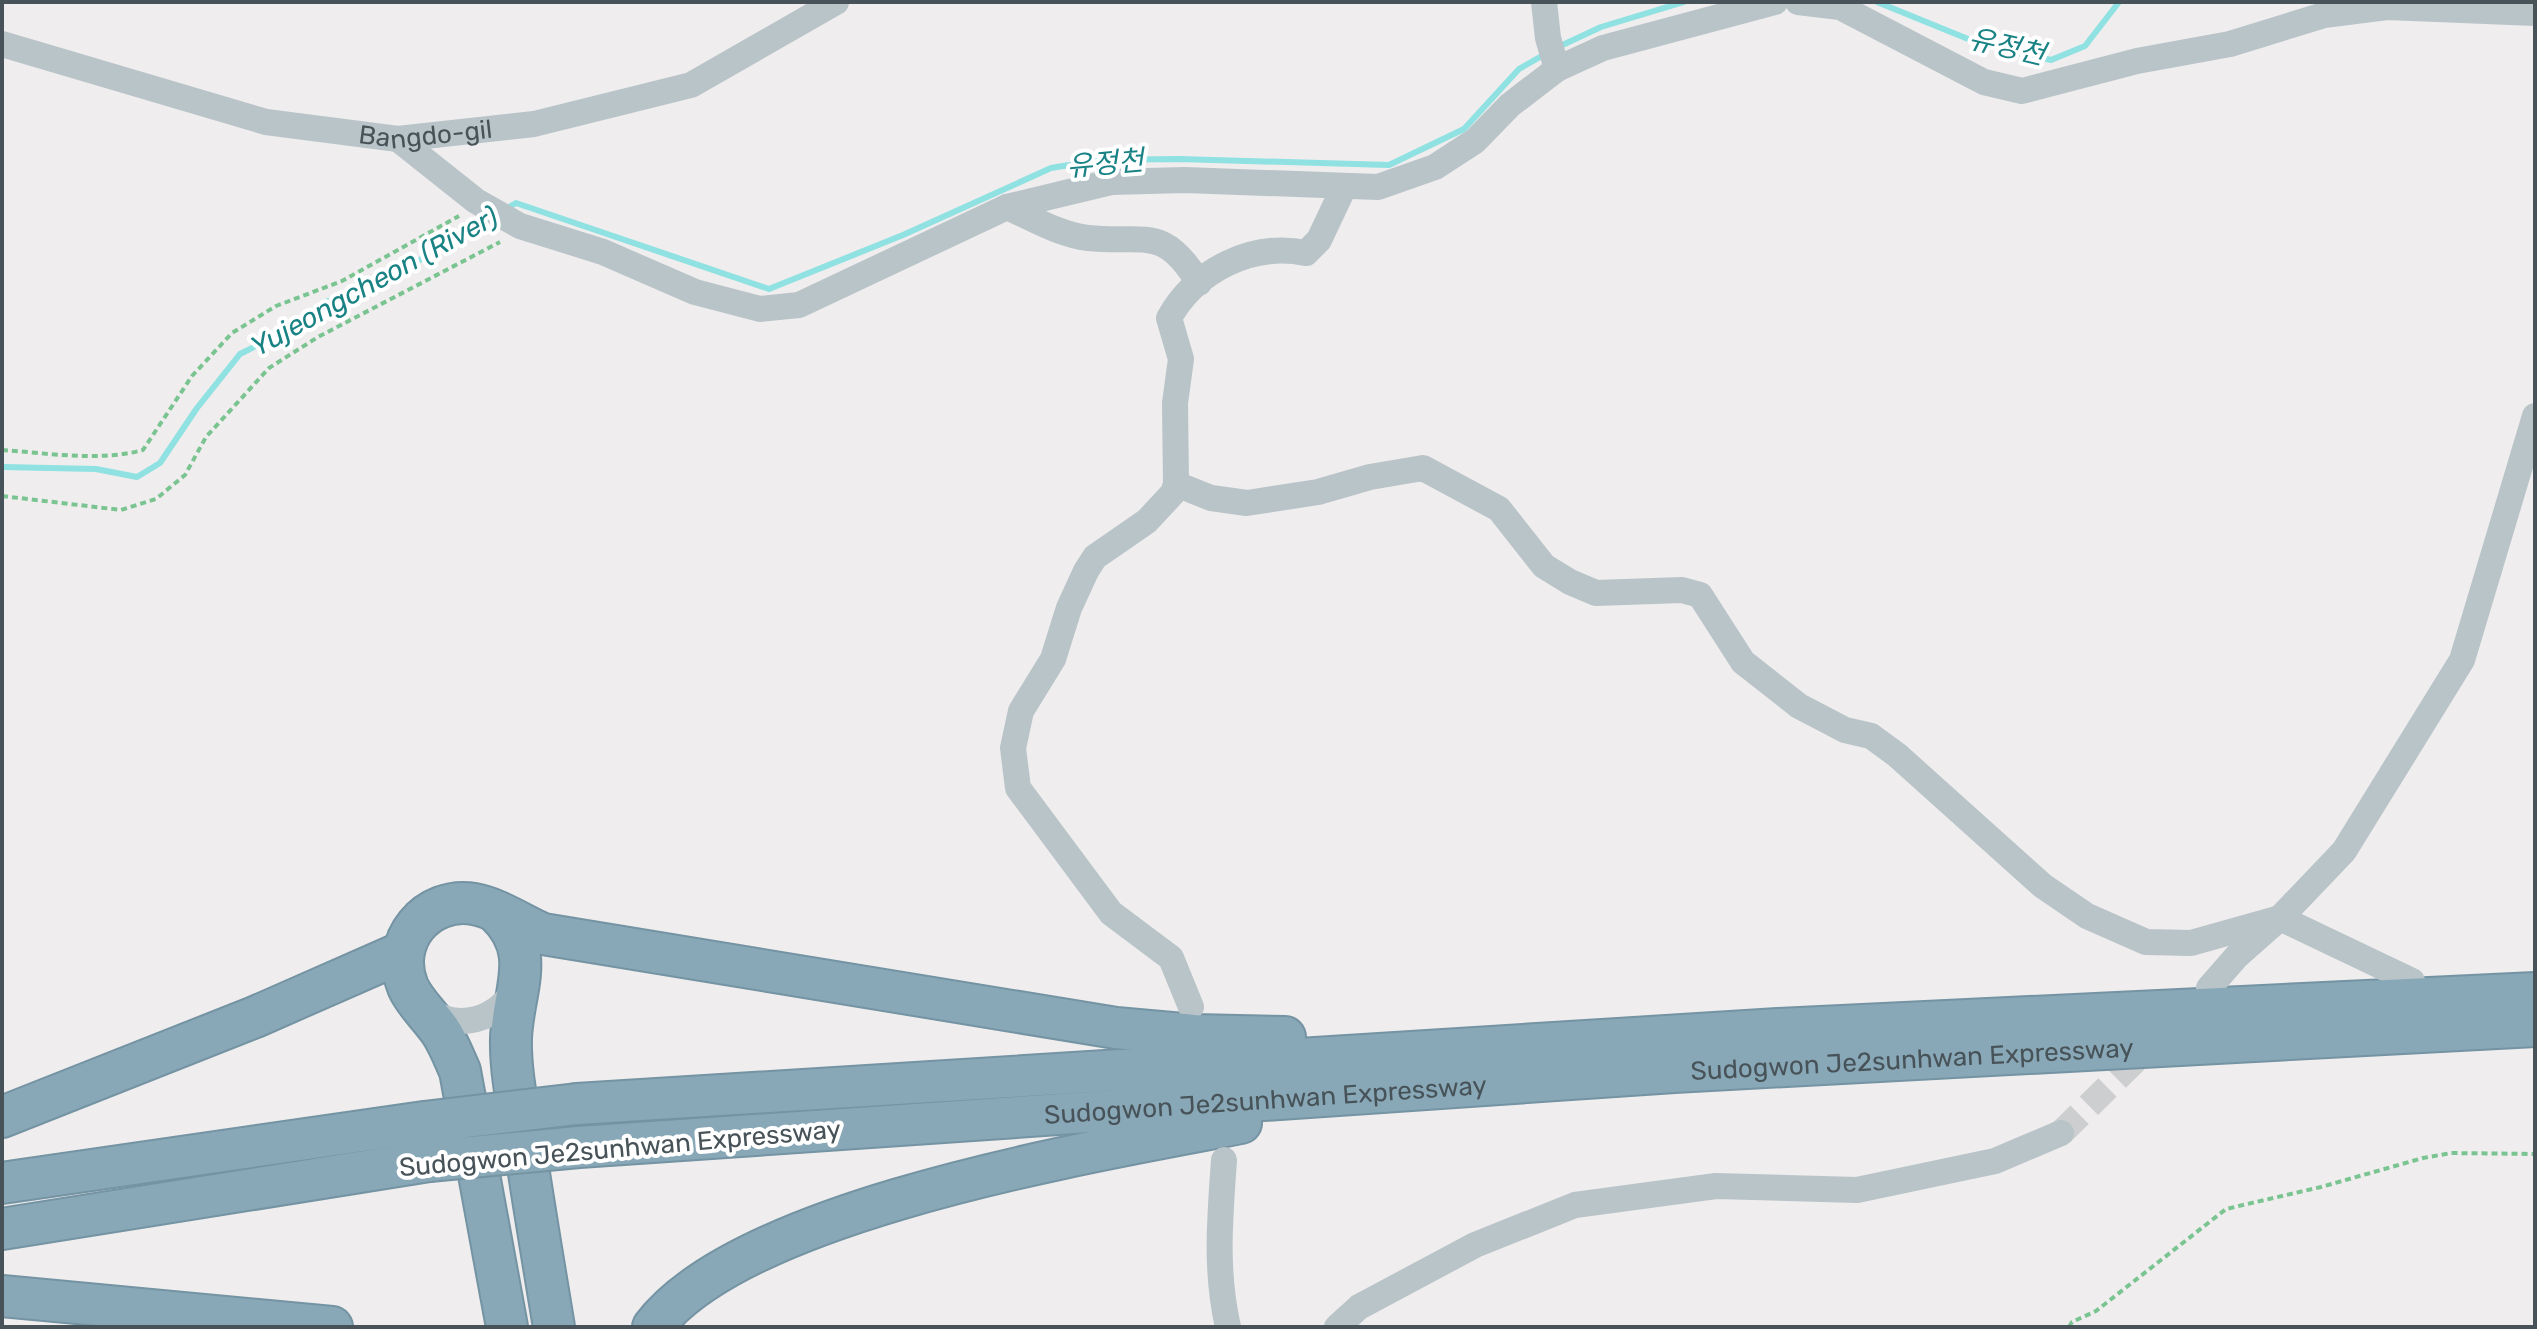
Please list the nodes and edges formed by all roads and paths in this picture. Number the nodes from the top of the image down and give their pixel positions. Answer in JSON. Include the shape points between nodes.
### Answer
{"nodes":[{"id":1,"x":836,"y":2,"type":"edge"},
{"id":2,"x":1544,"y":2,"type":"edge"},
{"id":3,"x":1775,"y":2,"type":"edge"},
{"id":4,"x":1798,"y":2,"type":"edge"},
{"id":5,"x":2535,"y":13,"type":"edge"},
{"id":6,"x":2,"y":44,"type":"edge"},
{"id":7,"x":1557,"y":69,"type":"junction"},
{"id":8,"x":398,"y":139,"type":"junction"},
{"id":9,"x":1344,"y":187,"type":"junction"},
{"id":10,"x":482,"y":205,"type":"junction"},
{"id":11,"x":1007,"y":207,"type":"junction"},
{"id":12,"x":516,"y":224,"type":"junction"},
{"id":13,"x":1199,"y":283,"type":"junction"},
{"id":14,"x":2535,"y":416,"type":"edge"},
{"id":15,"x":2,"y":450,"type":"edge"},
{"id":16,"x":1176,"y":484,"type":"junction"},
{"id":17,"x":2,"y":496,"type":"edge"},
{"id":18,"x":497,"y":913,"type":"junction"},
{"id":19,"x":2280,"y":918,"type":"junction"},
{"id":20,"x":403,"y":952,"type":"junction"},
{"id":21,"x":2412,"y":981,"type":"dead end"},
{"id":22,"x":518,"y":984,"type":"junction"},
{"id":23,"x":2209,"y":988,"type":"dead end"},
{"id":24,"x":2535,"y":993,"type":"edge"},
{"id":25,"x":421,"y":1005,"type":"junction"},
{"id":26,"x":1191,"y":1007,"type":"dead end"},
{"id":27,"x":2535,"y":1026,"type":"edge"},
{"id":28,"x":1665,"y":1055,"type":"junction"},
{"id":29,"x":2,"y":1117,"type":"edge"},
{"id":30,"x":2061,"y":1133,"type":"tunnel mouth"},
{"id":31,"x":2535,"y":1154,"type":"edge"},
{"id":32,"x":1224,"y":1160,"type":"dead end"},
{"id":33,"x":2,"y":1183,"type":"edge"},
{"id":34,"x":2,"y":1229,"type":"edge"},
{"id":35,"x":2,"y":1296,"type":"edge"},
{"id":36,"x":332,"y":1327,"type":"edge"},
{"id":37,"x":507,"y":1327,"type":"edge"},
{"id":38,"x":554,"y":1327,"type":"edge"},
{"id":39,"x":653,"y":1327,"type":"edge"},
{"id":40,"x":1228,"y":1327,"type":"edge"},
{"id":41,"x":1337,"y":1327,"type":"edge"},
{"id":42,"x":2069,"y":1327,"type":"edge"}],
"edges":[{"from":1,"to":8,"type":"street","name":"Bangdo-gil","via":[[691,85],[534,124]]},
{"from":2,"to":7,"type":"street"},
{"from":3,"to":7,"type":"street","via":[[1603,48]]},
{"from":4,"to":5,"type":"street","via":[[1840,7],[1984,82],[2022,91],[2230,44],[2324,15],[2387,7]]},
{"from":6,"to":8,"type":"street","name":"Bangdo-gil","via":[[266,122]]},
{"from":7,"to":9,"type":"street","via":[[1475,141],[1435,167],[1378,187]]},
{"from":8,"to":10,"type":"street"},
{"from":9,"to":11,"type":"street","via":[[1111,182]]},
{"from":9,"to":13,"type":"street","via":[[1319,240],[1306,253],[1284,248],[1255,251],[1222,265]]},
{"from":10,"to":12,"type":"street"},
{"from":10,"to":15,"type":"path","via":[[232,333],[192,376],[143,450],[99,455]]},
{"from":11,"to":12,"type":"street","via":[[799,305],[760,309],[695,292],[603,252]]},
{"from":11,"to":13,"type":"street","via":[[1085,238],[1145,237],[1163,243],[1186,261]]},
{"from":12,"to":17,"type":"path","via":[[504,240],[269,368],[206,437],[185,475],[156,499],[121,510]]},
{"from":13,"to":16,"type":"street","via":[[1169,318],[1181,359],[1175,403]]},
{"from":14,"to":19,"type":"street","via":[[2462,660],[2344,851]]},
{"from":16,"to":19,"type":"street","via":[[1211,498],[1247,503],[1423,468],[1499,509],[1544,566],[1570,582],[1596,593],[1682,590],[1700,595],[1743,662],[1799,706],[1845,730],[1871,736],[1897,755],[2043,886],[2087,916],[2146,942],[2191,943]]},
{"from":16,"to":26,"type":"street","via":[[1147,521],[1095,557],[1086,571],[1053,659],[1021,711],[1013,748],[1018,788],[1111,913],[1171,958]]},
{"from":18,"to":20,"type":"highway","via":[[459,902],[439,907],[422,917]]},
{"from":18,"to":22,"type":"highway","via":[[520,945]]},
{"from":18,"to":28,"type":"highway","via":[[543,934],[1116,1028]]},
{"from":19,"to":21,"type":"street"},
{"from":19,"to":23,"type":"street"},
{"from":20,"to":25,"type":"highway","via":[[409,989]]},
{"from":20,"to":29,"type":"highway"},
{"from":22,"to":25,"type":"street","via":[[508,1002],[475,1020],[446,1019]]},
{"from":22,"to":38,"type":"highway","via":[[513,1073]]},
{"from":24,"to":28,"type":"highway","name":"Sudogwon Je2sunhwan Expressway","via":[[1778,1029]]},
{"from":25,"to":37,"type":"highway","via":[[460,1071]]},
{"from":27,"to":28,"type":"highway","name":"Sudogwon Je2sunhwan Expressway"},
{"from":28,"to":33,"type":"highway","name":"Sudogwon Je2sunhwan Expressway","bridge":true,"via":[[577,1104]]},
{"from":28,"to":34,"type":"highway","name":"Sudogwon Je2sunhwan Expressway","bridge":true,"via":[[429,1161]]},
{"from":28,"to":39,"type":"highway","via":[[1259,1120],[957,1184],[867,1210],[722,1268],[690,1290]]},
{"from":30,"to":41,"type":"street","via":[[1995,1161],[1857,1190],[1716,1186],[1575,1205],[1475,1245],[1359,1307]]},
{"from":31,"to":42,"type":"path","via":[[2451,1153],[2226,1209]]},
{"from":32,"to":40,"type":"street","via":[[1217,1251]]},
{"from":35,"to":36,"type":"highway"}]}
